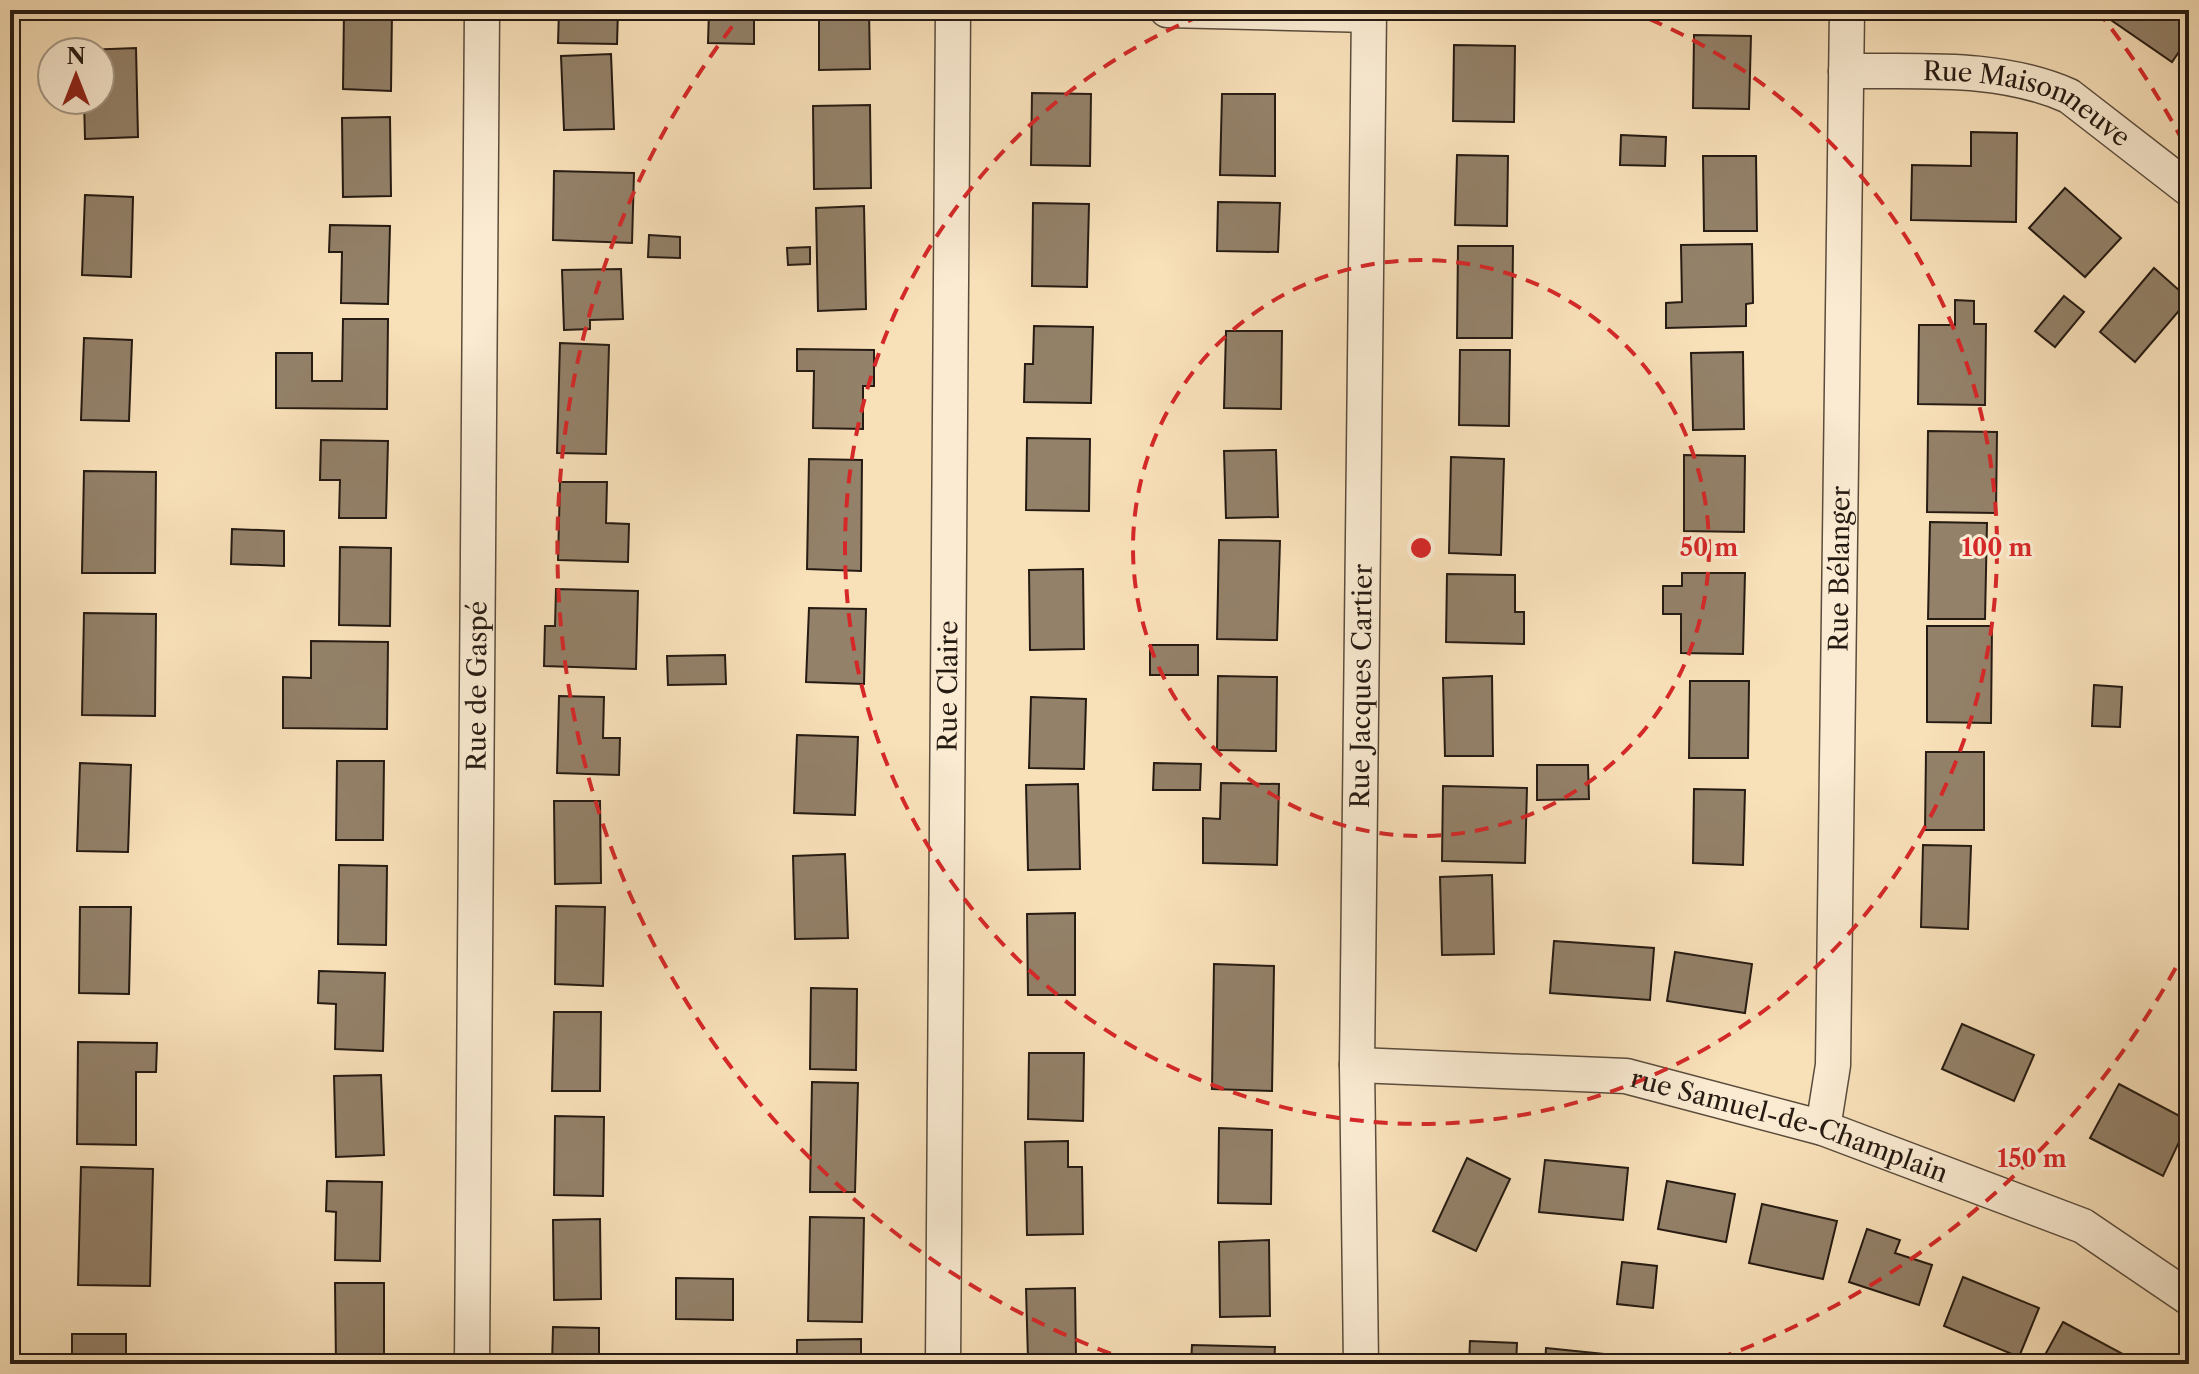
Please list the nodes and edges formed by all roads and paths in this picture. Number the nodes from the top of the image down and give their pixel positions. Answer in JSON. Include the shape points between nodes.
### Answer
{"nodes":[{"id":1,"x":482,"y":10,"type":"edge"},
{"id":2,"x":953,"y":10,"type":"edge"},
{"id":3,"x":1167,"y":10,"type":"edge"},
{"id":4,"x":1847,"y":10,"type":"edge"},
{"id":5,"x":1369,"y":12,"type":"edge"},
{"id":6,"x":1846,"y":71,"type":"junction"},
{"id":7,"x":2189,"y":189,"type":"edge"},
{"id":8,"x":1357,"y":1065,"type":"junction"},
{"id":9,"x":1823,"y":1128,"type":"junction"},
{"id":10,"x":2189,"y":1298,"type":"edge"},
{"id":11,"x":472,"y":1364,"type":"edge"},
{"id":12,"x":943,"y":1364,"type":"edge"},
{"id":13,"x":1361,"y":1364,"type":"edge"}],
"edges":[{"from":1,"to":11,"type":"street","name":"Rue de Gaspé"},
{"from":2,"to":12,"type":"street","name":"Rue Claire"},
{"from":3,"to":5,"type":"street"},
{"from":4,"to":6,"type":"street","name":"Rue Bélanger"},
{"from":5,"to":8,"type":"street","name":"Rue Jacques Cartier"},
{"from":6,"to":7,"type":"street","name":"Rue Maisonneuve","via":[[1962,73],[2048,87],[2069,96]]},
{"from":6,"to":9,"type":"street","name":"Rue Bélanger","via":[[1833,1065]]},
{"from":8,"to":9,"type":"street","name":"rue Samuel-de-Champlain","via":[[1626,1076]]},
{"from":8,"to":13,"type":"street","name":"Rue Jacques Cartier"},
{"from":9,"to":10,"type":"street","name":"rue Samuel-de-Champlain","via":[[2083,1226]]}]}
